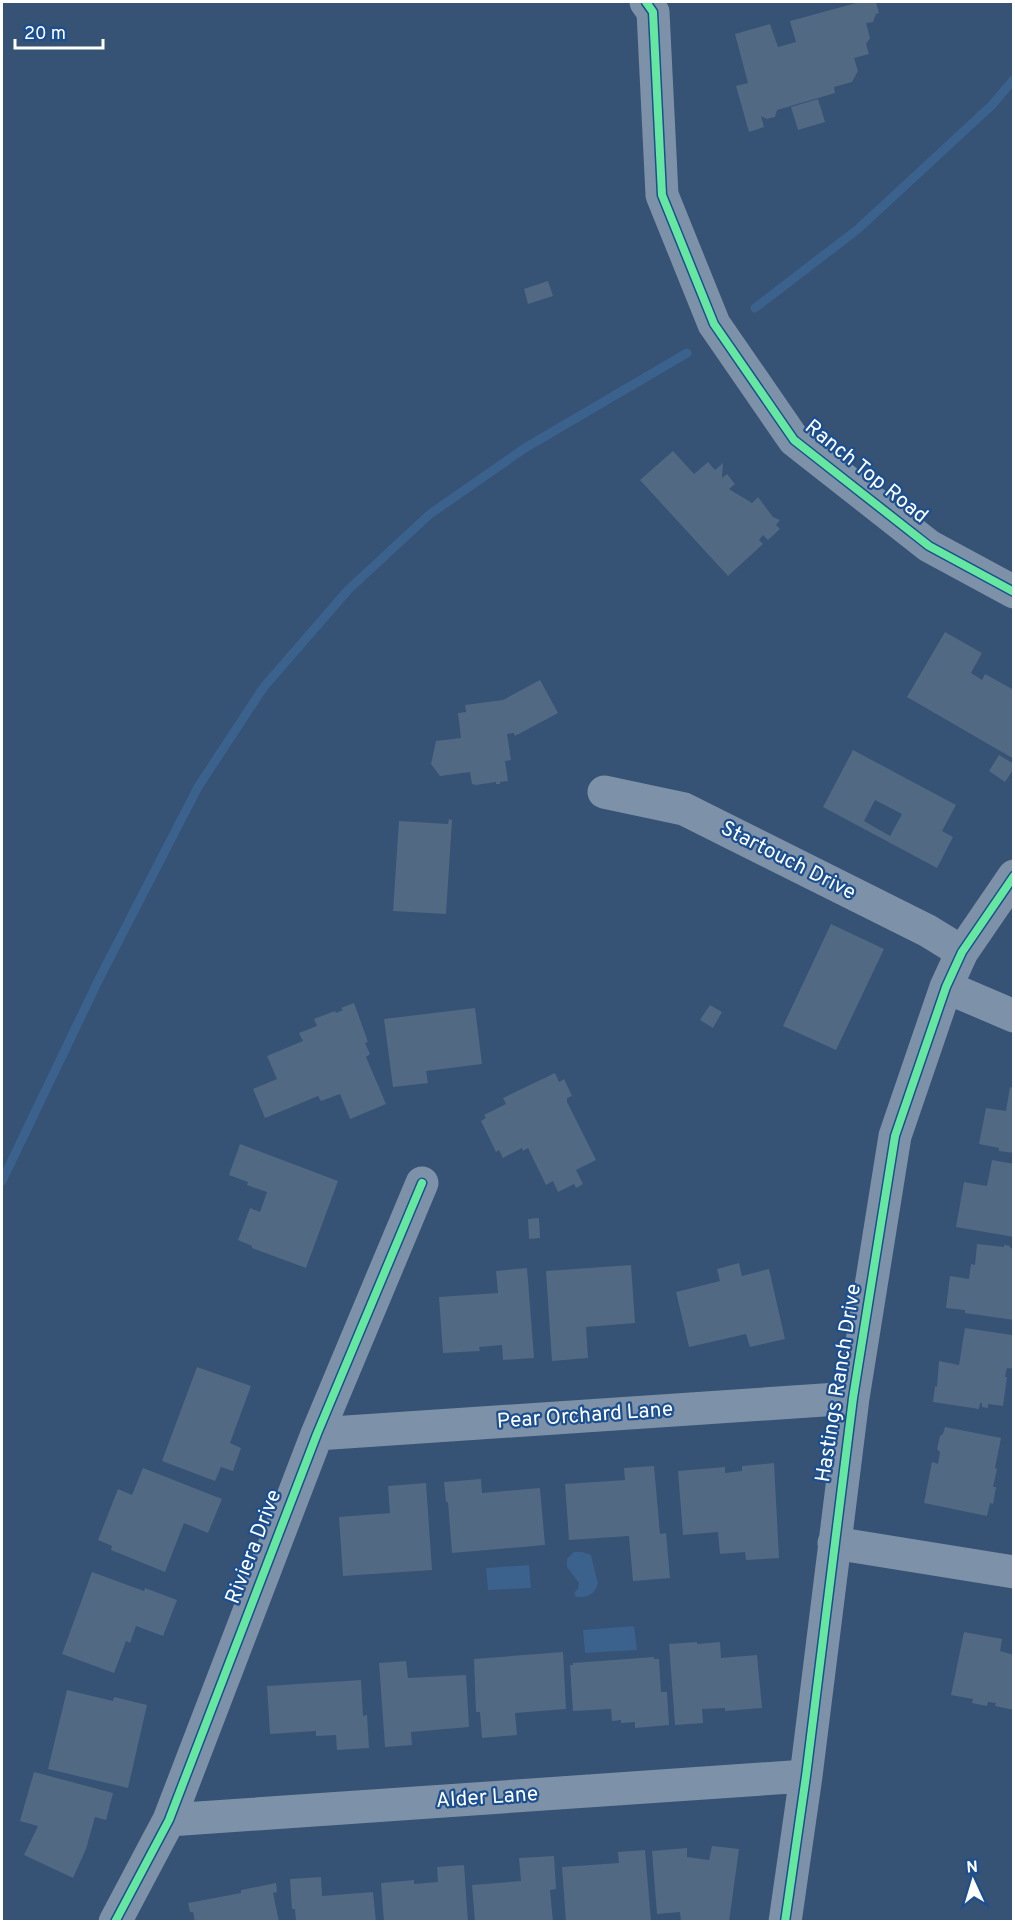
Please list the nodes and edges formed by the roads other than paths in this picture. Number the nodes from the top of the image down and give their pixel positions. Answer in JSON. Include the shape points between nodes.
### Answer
{"nodes":[{"id":1,"x":646,"y":2,"type":"edge"},
{"id":2,"x":1014,"y":592,"type":"edge"},
{"id":3,"x":604,"y":792,"type":"dead end"},
{"id":4,"x":1014,"y":876,"type":"edge"},
{"id":5,"x":962,"y":952,"type":"junction"},
{"id":6,"x":946,"y":987,"type":"junction"},
{"id":7,"x":1014,"y":1016,"type":"edge"},
{"id":8,"x":422,"y":1183,"type":"dead end"},
{"id":9,"x":854,"y":1398,"type":"junction"},
{"id":10,"x":317,"y":1434,"type":"junction"},
{"id":11,"x":834,"y":1543,"type":"junction"},
{"id":12,"x":1014,"y":1572,"type":"edge"},
{"id":13,"x":806,"y":1776,"type":"junction"},
{"id":14,"x":169,"y":1820,"type":"junction"},
{"id":15,"x":115,"y":1922,"type":"edge"},
{"id":16,"x":785,"y":1922,"type":"edge"}],
"edges":[{"from":1,"to":2,"type":"street","name":"Ranch Top Road","via":[[653,12],[662,195],[714,324],[794,440],[929,546]]},
{"from":3,"to":5,"type":"street","name":"Startouch Drive","via":[[684,809],[928,931]]},
{"from":4,"to":5,"type":"street","name":"Hastings Ranch Drive"},
{"from":5,"to":6,"type":"street","name":"Hastings Ranch Drive"},
{"from":6,"to":7,"type":"street"},
{"from":6,"to":9,"type":"street","name":"Hastings Ranch Drive","via":[[896,1136]]},
{"from":8,"to":10,"type":"street","name":"Riviera Drive"},
{"from":9,"to":10,"type":"street","name":"Pear Orchard Lane"},
{"from":9,"to":11,"type":"street","name":"Hastings Ranch Drive"},
{"from":10,"to":14,"type":"street","name":"Riviera Drive"},
{"from":11,"to":12,"type":"street"},
{"from":11,"to":13,"type":"street","name":"Hastings Ranch Drive"},
{"from":13,"to":14,"type":"street","name":"Alder Lane"},
{"from":13,"to":16,"type":"street","name":"Hastings Ranch Drive"},
{"from":14,"to":15,"type":"street","name":"Riviera Drive"}]}
